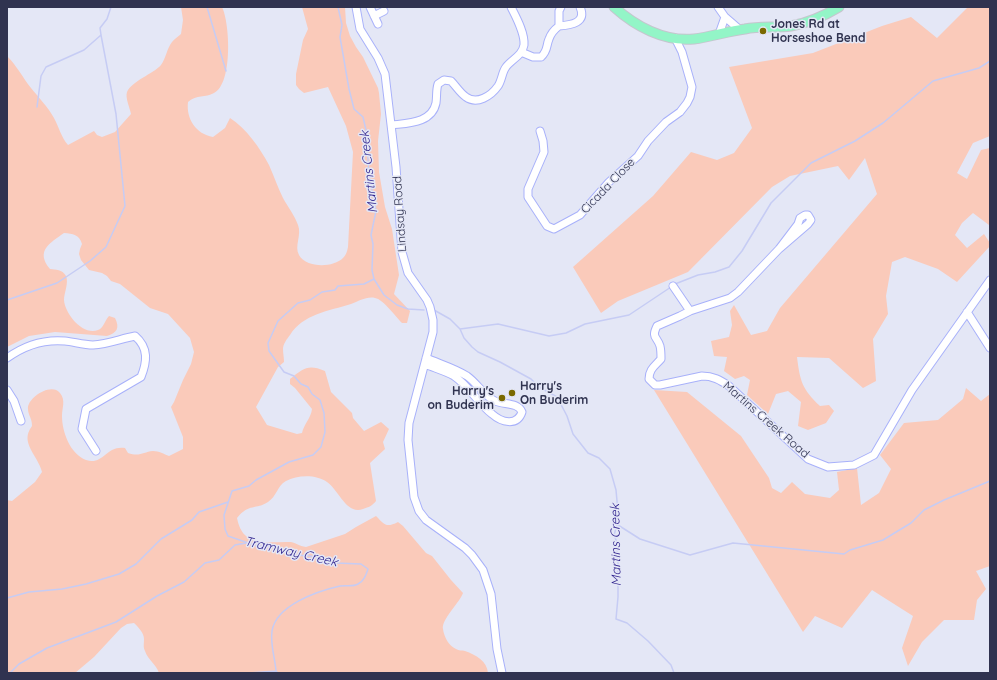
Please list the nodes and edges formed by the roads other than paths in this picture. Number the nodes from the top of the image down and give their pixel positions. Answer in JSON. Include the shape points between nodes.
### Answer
{"nodes":[{"id":1,"x":356,"y":7,"type":"edge"},
{"id":2,"x":370,"y":7,"type":"edge"},
{"id":3,"x":511,"y":7,"type":"edge"},
{"id":4,"x":561,"y":7,"type":"edge"},
{"id":5,"x":580,"y":7,"type":"edge"},
{"id":6,"x":614,"y":7,"type":"edge"},
{"id":7,"x":718,"y":7,"type":"edge"},
{"id":8,"x":839,"y":7,"type":"edge"},
{"id":9,"x":384,"y":11,"type":"dead end"},
{"id":10,"x":374,"y":16,"type":"junction"},
{"id":11,"x":725,"y":17,"type":"junction"},
{"id":12,"x":378,"y":24,"type":"dead end"},
{"id":13,"x":559,"y":26,"type":"junction"},
{"id":14,"x":740,"y":30,"type":"junction"},
{"id":15,"x":719,"y":34,"type":"junction"},
{"id":16,"x":675,"y":38,"type":"junction"},
{"id":17,"x":688,"y":39,"type":"junction"},
{"id":18,"x":522,"y":52,"type":"junction"},
{"id":19,"x":682,"y":52,"type":"junction"},
{"id":20,"x":392,"y":125,"type":"junction"},
{"id":21,"x":540,"y":131,"type":"dead end"},
{"id":22,"x":779,"y":249,"type":"junction"},
{"id":23,"x":990,"y":280,"type":"edge"},
{"id":24,"x":673,"y":286,"type":"dead end"},
{"id":25,"x":690,"y":311,"type":"junction"},
{"id":26,"x":967,"y":312,"type":"junction"},
{"id":27,"x":990,"y":348,"type":"edge"},
{"id":28,"x":7,"y":358,"type":"edge"},
{"id":29,"x":426,"y":361,"type":"junction"},
{"id":30,"x":7,"y":390,"type":"edge"},
{"id":31,"x":21,"y":421,"type":"dead end"},
{"id":32,"x":96,"y":451,"type":"dead end"},
{"id":33,"x":502,"y":673,"type":"edge"}],
"edges":[{"from":1,"to":20,"type":"street","name":"Lindsay Road","via":[[360,29],[385,74]]},
{"from":2,"to":10,"type":"street"},
{"from":3,"to":18,"type":"street","via":[[523,37]]},
{"from":4,"to":13,"type":"street"},
{"from":5,"to":13,"type":"street","via":[[582,15],[579,21],[572,25]]},
{"from":6,"to":16,"type":"main road","via":[[626,18],[644,28]]},
{"from":7,"to":11,"type":"street"},
{"from":8,"to":14,"type":"main road","via":[[824,16],[790,26]]},
{"from":9,"to":10,"type":"street"},
{"from":10,"to":12,"type":"street"},
{"from":11,"to":14,"type":"street"},
{"from":11,"to":15,"type":"street"},
{"from":13,"to":18,"type":"street","via":[[551,34],[541,57],[533,57]]},
{"from":14,"to":15,"type":"main road"},
{"from":15,"to":17,"type":"main road"},
{"from":16,"to":17,"type":"main road"},
{"from":16,"to":19,"type":"street"},
{"from":17,"to":19,"type":"street"},
{"from":18,"to":20,"type":"street","via":[[506,67],[498,86],[489,96],[470,99],[460,92],[452,81],[444,80],[438,84],[435,107],[428,116],[417,122]]},
{"from":19,"to":21,"type":"street","name":"Cicada Close","via":[[692,87],[687,103],[666,122],[638,156],[609,182],[580,215],[554,229],[547,226],[528,198],[528,189],[544,152]]},
{"from":20,"to":29,"type":"street","name":"Lindsay Road","via":[[402,252],[408,273],[426,300],[433,320],[433,332]]},
{"from":22,"to":22,"type":"street","name":"Martins Creek Road","via":[[800,218],[805,215],[811,217],[812,220]]},
{"from":22,"to":25,"type":"street","name":"Martins Creek Road","via":[[730,298]]},
{"from":23,"to":26,"type":"street"},
{"from":24,"to":25,"type":"street"},
{"from":25,"to":26,"type":"street","name":"Martins Creek Road","via":[[657,326],[654,331],[661,359],[649,375],[652,383],[660,385],[702,376],[721,381],[808,458],[828,467],[854,464],[874,455],[912,390]]},
{"from":26,"to":27,"type":"street"},
{"from":28,"to":32,"type":"street","via":[[21,348],[42,341],[64,340],[90,345],[135,336],[140,340],[144,347],[146,364],[142,377],[86,409],[82,429]]},
{"from":29,"to":29,"type":"street","via":[[455,369],[468,377],[492,400],[501,404],[516,405],[521,409],[521,418],[510,422],[492,414],[454,376]]},
{"from":29,"to":33,"type":"street","name":"Lindsay Road","via":[[412,407],[408,432],[414,498],[426,520],[465,548],[483,570],[491,594],[496,649]]},
{"from":30,"to":31,"type":"street"}]}
